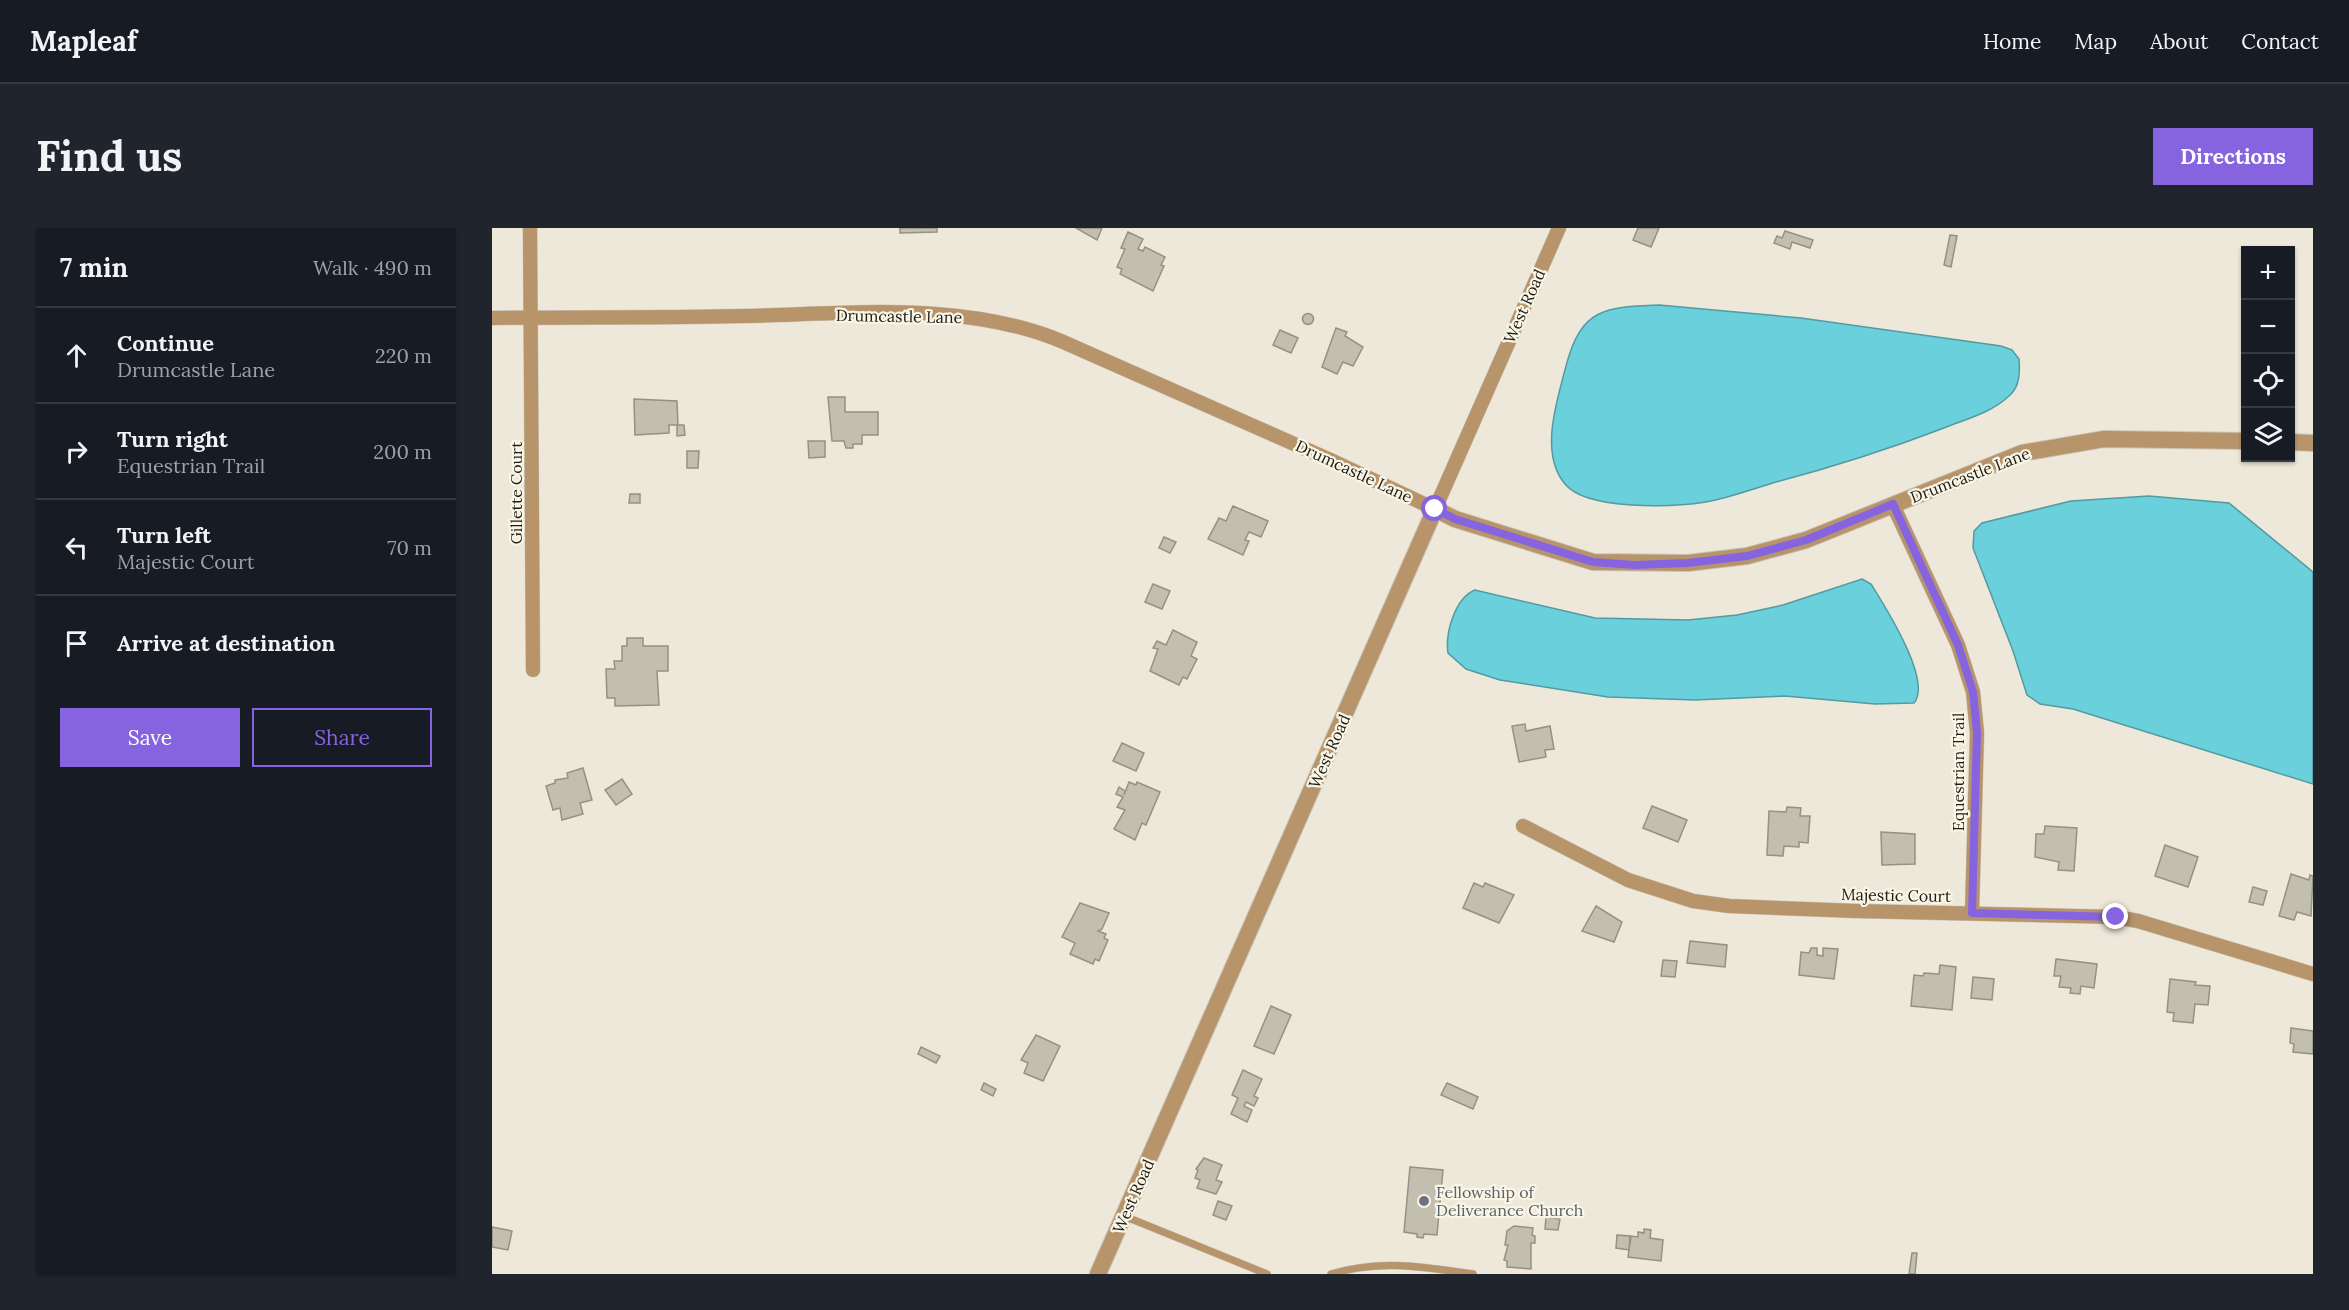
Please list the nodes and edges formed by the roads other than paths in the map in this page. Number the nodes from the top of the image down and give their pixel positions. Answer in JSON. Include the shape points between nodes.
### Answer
{"nodes":[{"id":1,"x":530,"y":228,"type":"edge"},
{"id":2,"x":1559,"y":228,"type":"edge"},
{"id":3,"x":531,"y":317,"type":"junction"},
{"id":4,"x":492,"y":318,"type":"edge"},
{"id":5,"x":2241,"y":441,"type":"edge"},
{"id":6,"x":2295,"y":442,"type":"edge"},
{"id":7,"x":2313,"y":443,"type":"edge"},
{"id":8,"x":1893,"y":504,"type":"junction"},
{"id":9,"x":1435,"y":509,"type":"junction"},
{"id":10,"x":533,"y":669,"type":"dead end"},
{"id":11,"x":1523,"y":826,"type":"dead end"},
{"id":12,"x":1972,"y":913,"type":"junction"},
{"id":13,"x":2313,"y":974,"type":"edge"},
{"id":14,"x":1124,"y":1216,"type":"junction"},
{"id":15,"x":1098,"y":1274,"type":"edge"},
{"id":16,"x":1267,"y":1274,"type":"edge"},
{"id":17,"x":1331,"y":1274,"type":"edge"},
{"id":18,"x":1473,"y":1274,"type":"edge"}],
"edges":[{"from":1,"to":3,"type":"street","name":"Gillette Court"},
{"from":2,"to":9,"type":"street","name":"West Road"},
{"from":3,"to":4,"type":"street","name":"Drumcastle Lane"},
{"from":3,"to":9,"type":"street","name":"Drumcastle Lane","via":[[970,316],[1049,337],[1087,352]]},
{"from":3,"to":10,"type":"street","name":"Gillette Court"},
{"from":5,"to":8,"type":"street","name":"Drumcastle Lane","via":[[2104,439],[2075,443],[2022,453]]},
{"from":6,"to":7,"type":"street"},
{"from":8,"to":9,"type":"street","name":"Drumcastle Lane","via":[[1806,540],[1747,556],[1635,565],[1593,562],[1455,519]]},
{"from":8,"to":12,"type":"street","name":"Equestrian Trail","via":[[1961,652],[1973,692],[1977,733]]},
{"from":9,"to":14,"type":"street","name":"West Road"},
{"from":11,"to":12,"type":"street","name":"Majestic Court","via":[[1628,880],[1693,901],[1729,906]]},
{"from":12,"to":13,"type":"street","name":"Majestic Court","via":[[2090,915],[2138,921]]},
{"from":14,"to":15,"type":"street","name":"West Road"},
{"from":14,"to":16,"type":"lane"},
{"from":17,"to":18,"type":"lane","via":[[1360,1266],[1403,1265]]}]}
